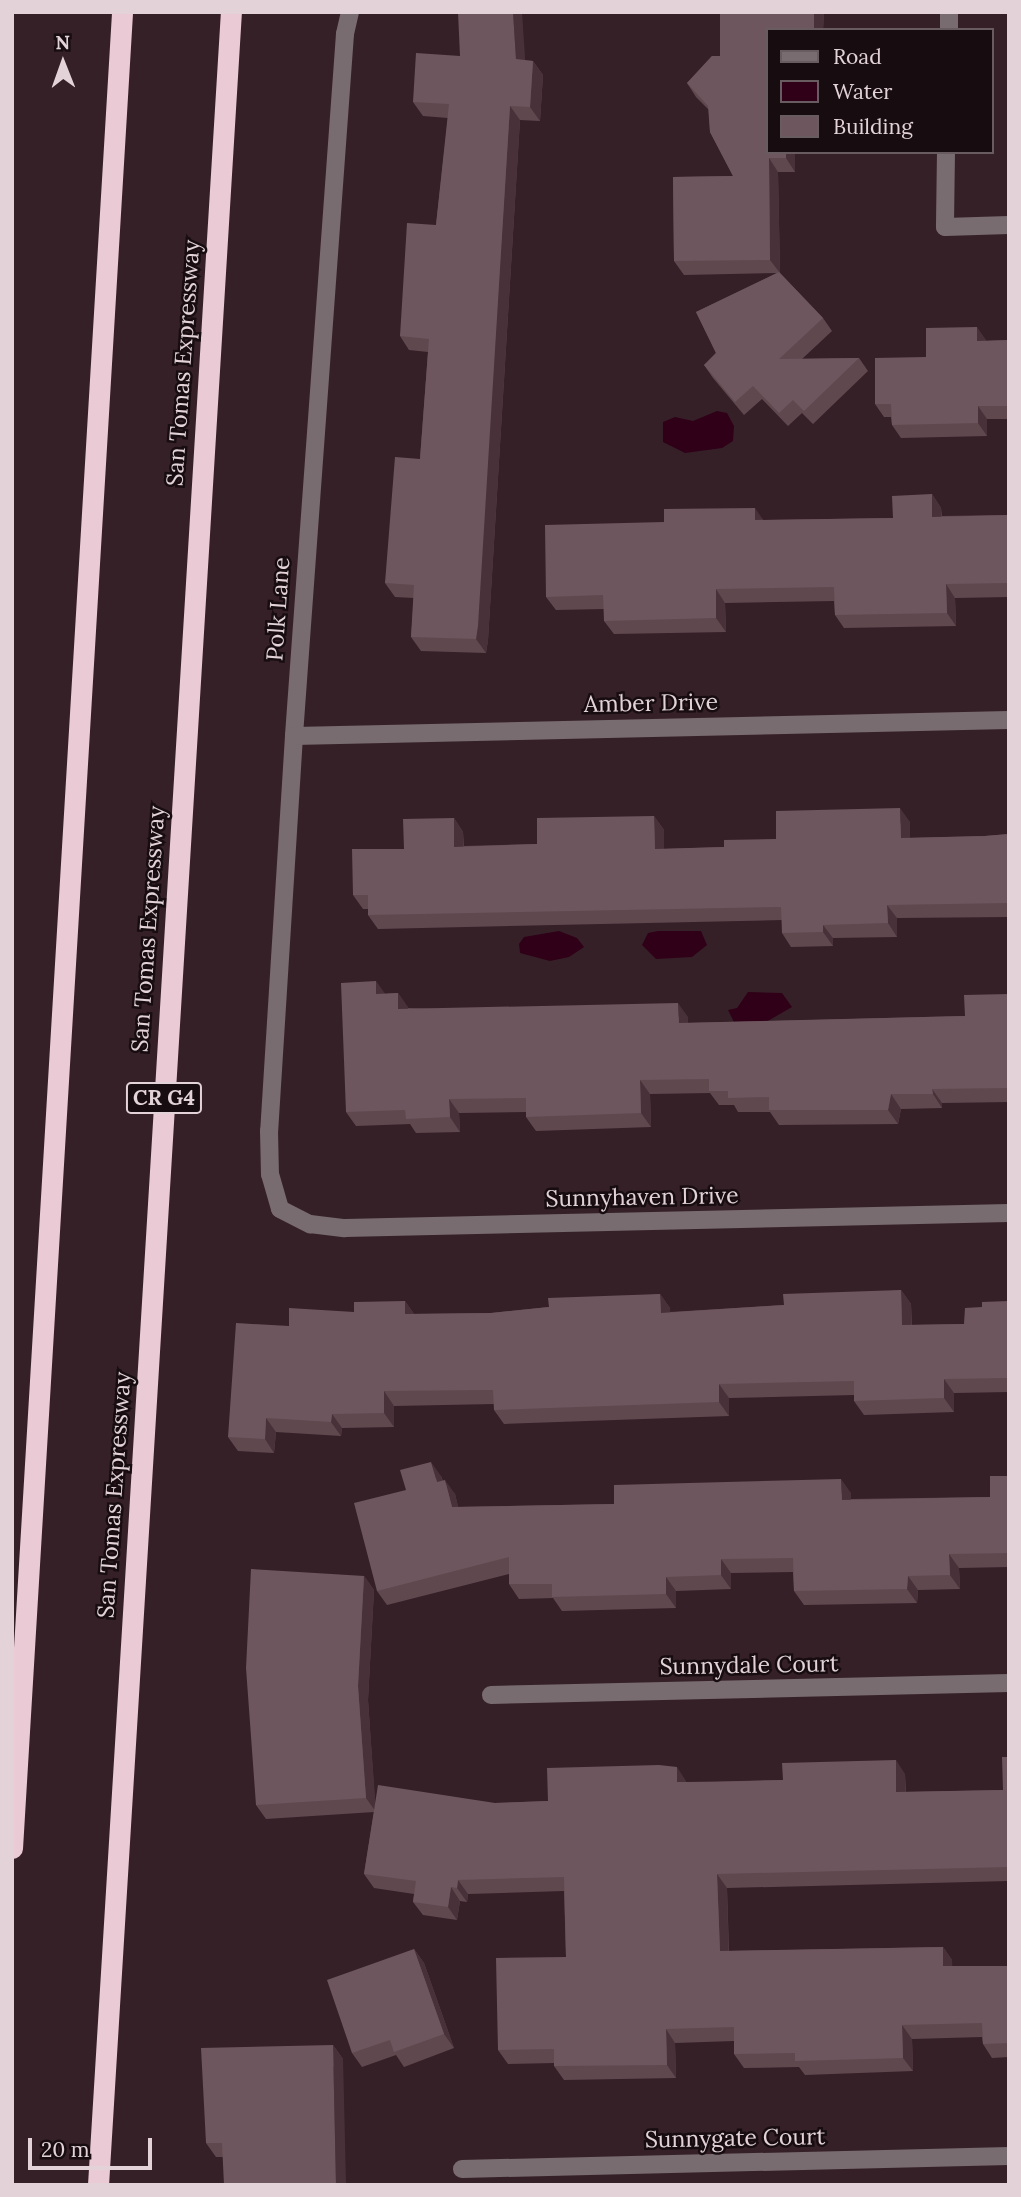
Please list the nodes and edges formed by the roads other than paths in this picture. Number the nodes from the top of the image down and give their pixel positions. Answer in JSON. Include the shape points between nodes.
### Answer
{"nodes":[{"id":1,"x":122,"y":12,"type":"edge"},
{"id":2,"x":231,"y":12,"type":"edge"},
{"id":3,"x":350,"y":12,"type":"edge"},
{"id":4,"x":946,"y":154,"type":"edge"},
{"id":5,"x":1009,"y":225,"type":"edge"},
{"id":6,"x":1009,"y":720,"type":"edge"},
{"id":7,"x":293,"y":736,"type":"junction"},
{"id":8,"x":280,"y":1209,"type":"joint"},
{"id":9,"x":1009,"y":1213,"type":"edge"},
{"id":10,"x":1009,"y":1683,"type":"edge"},
{"id":11,"x":491,"y":1695,"type":"dead end"},
{"id":12,"x":12,"y":1848,"type":"edge"},
{"id":13,"x":1009,"y":2156,"type":"edge"},
{"id":14,"x":462,"y":2169,"type":"dead end"},
{"id":15,"x":98,"y":2185,"type":"edge"}],
"edges":[{"from":1,"to":12,"type":"highway"},
{"from":2,"to":15,"type":"highway","name":"San Tomas Expressway","number":"CR G4"},
{"from":3,"to":7,"type":"street","name":"Polk Lane"},
{"from":4,"to":5,"type":"street","via":[[945,227]]},
{"from":6,"to":7,"type":"street","name":"Amber Drive"},
{"from":7,"to":8,"type":"street","name":"Polk Lane","via":[[269,1131],[270,1174]]},
{"from":8,"to":9,"type":"street","name":"Sunnyhaven Drive","via":[[310,1224],[345,1228]]},
{"from":10,"to":11,"type":"street","name":"Sunnydale Court"},
{"from":13,"to":14,"type":"street","name":"Sunnygate Court"}]}
